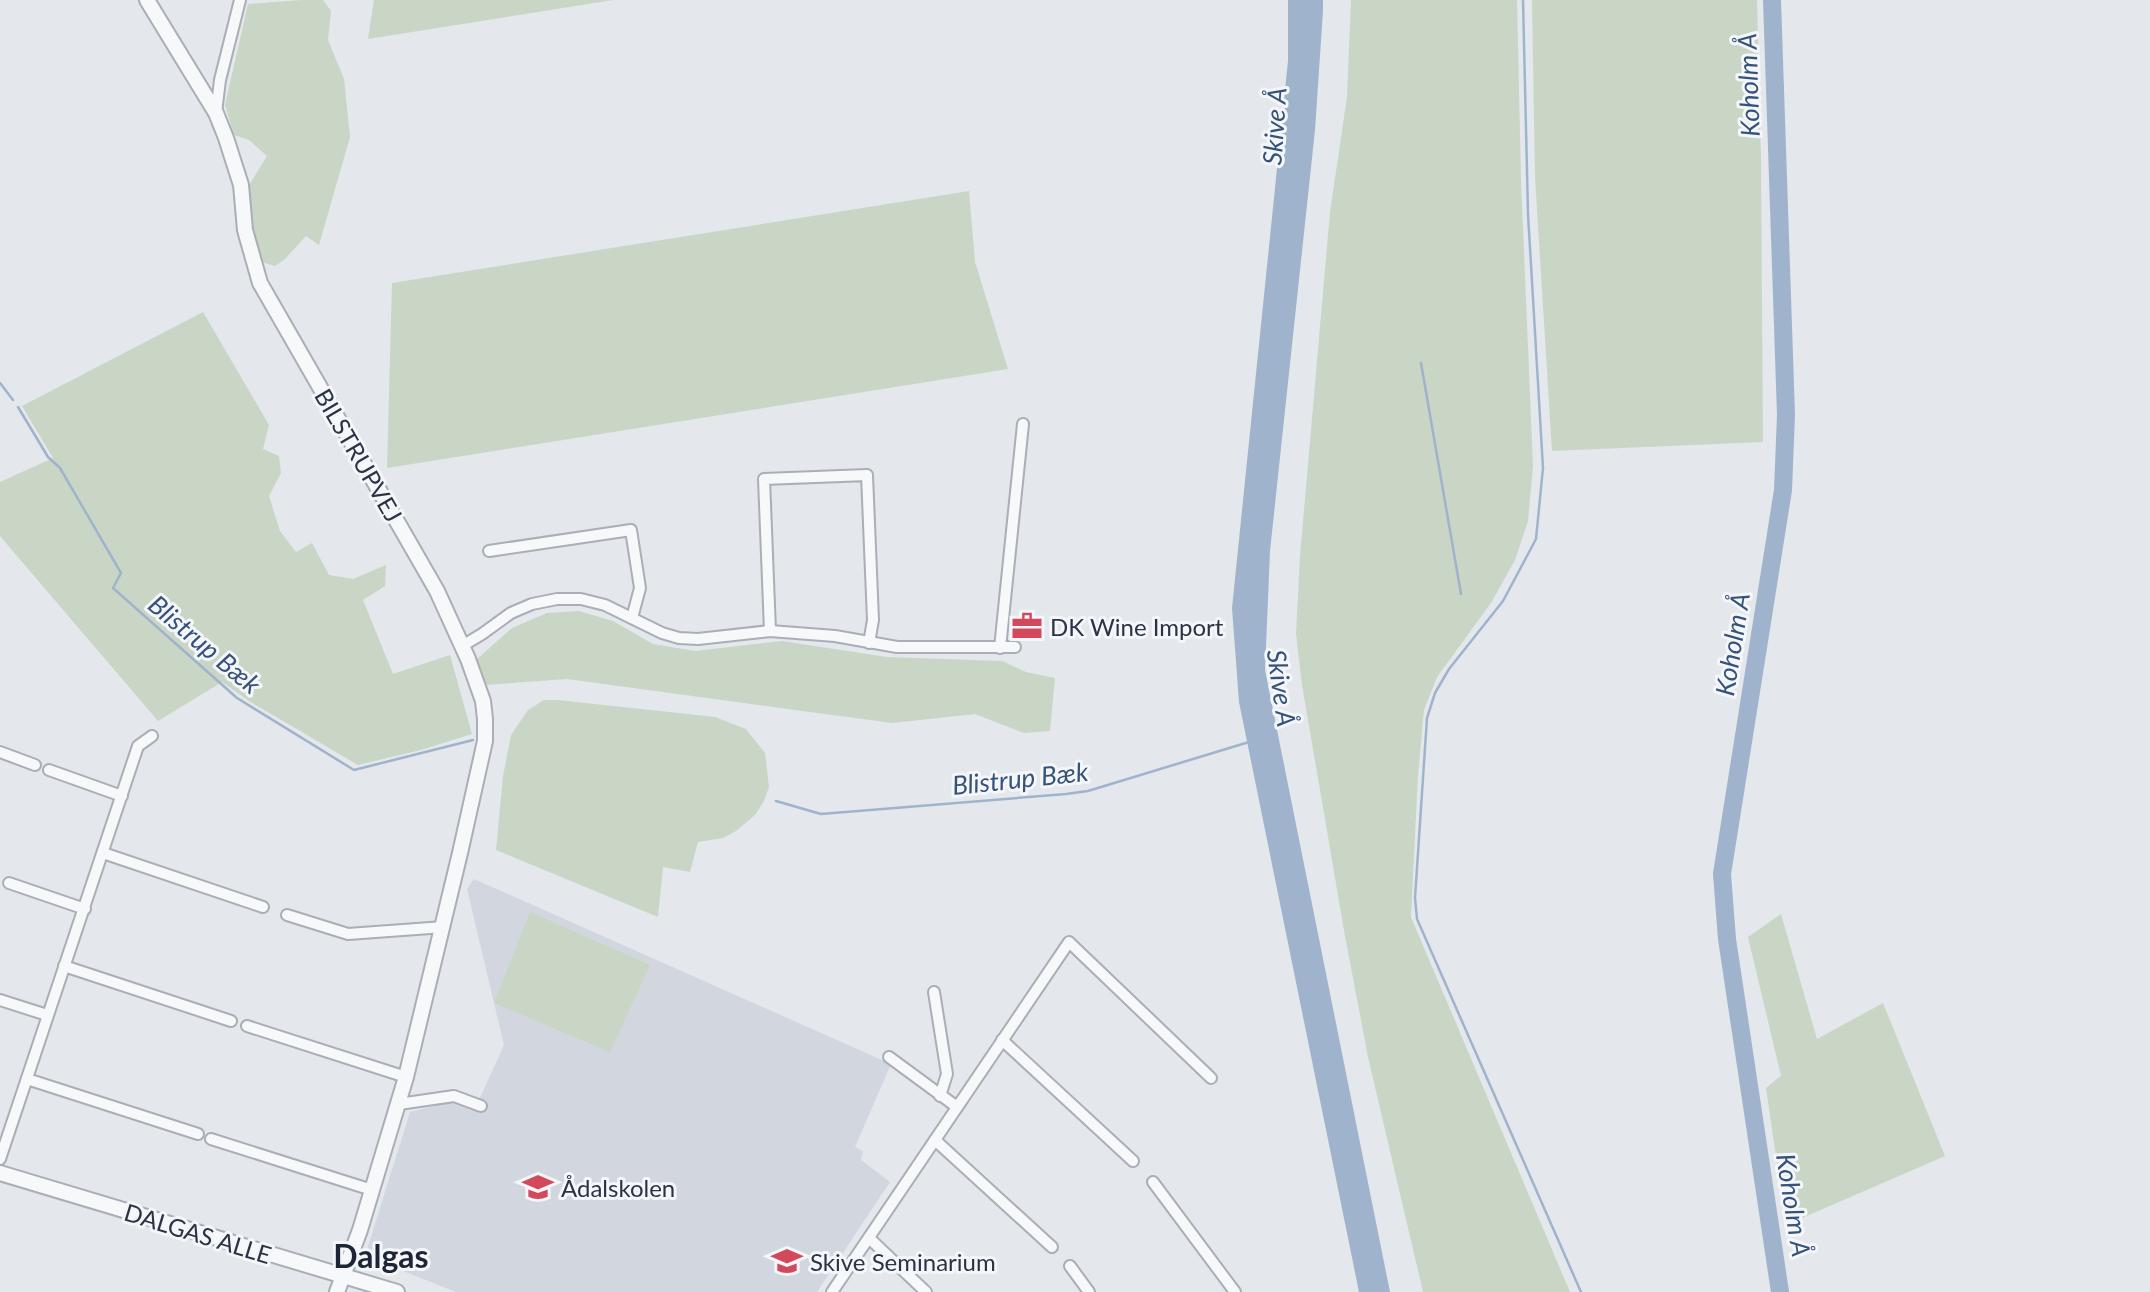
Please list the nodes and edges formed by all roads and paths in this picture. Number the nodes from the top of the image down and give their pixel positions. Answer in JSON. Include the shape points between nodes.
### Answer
{"nodes":[{"id":1,"x":147,"y":0,"type":"edge"},
{"id":2,"x":240,"y":0,"type":"edge"},
{"id":3,"x":216,"y":113,"type":"junction"},
{"id":4,"x":1023,"y":424,"type":"dead end"},
{"id":5,"x":489,"y":551,"type":"dead end"},
{"id":6,"x":632,"y":618,"type":"junction"},
{"id":7,"x":770,"y":631,"type":"junction"},
{"id":8,"x":869,"y":643,"type":"junction"},
{"id":9,"x":462,"y":646,"type":"junction"},
{"id":10,"x":1000,"y":648,"type":"junction"},
{"id":11,"x":1015,"y":648,"type":"dead end"},
{"id":12,"x":152,"y":736,"type":"dead end"},
{"id":13,"x":0,"y":752,"type":"edge"},
{"id":14,"x":35,"y":765,"type":"dead end"},
{"id":15,"x":49,"y":770,"type":"dead end"},
{"id":16,"x":122,"y":796,"type":"junction"},
{"id":17,"x":103,"y":853,"type":"junction"},
{"id":18,"x":9,"y":883,"type":"dead end"},
{"id":19,"x":263,"y":907,"type":"dead end"},
{"id":20,"x":85,"y":909,"type":"junction"},
{"id":21,"x":287,"y":915,"type":"dead end"},
{"id":22,"x":444,"y":927,"type":"junction"},
{"id":23,"x":64,"y":966,"type":"junction"},
{"id":24,"x":934,"y":992,"type":"dead end"},
{"id":25,"x":0,"y":1000,"type":"edge"},
{"id":26,"x":47,"y":1015,"type":"junction"},
{"id":27,"x":231,"y":1021,"type":"dead end"},
{"id":28,"x":247,"y":1026,"type":"dead end"},
{"id":29,"x":1002,"y":1040,"type":"junction"},
{"id":30,"x":889,"y":1057,"type":"dead end"},
{"id":31,"x":407,"y":1077,"type":"junction"},
{"id":32,"x":1211,"y":1078,"type":"dead end"},
{"id":33,"x":27,"y":1079,"type":"junction"},
{"id":34,"x":940,"y":1097,"type":"junction"},
{"id":35,"x":399,"y":1104,"type":"junction"},
{"id":36,"x":481,"y":1106,"type":"dead end"},
{"id":37,"x":957,"y":1107,"type":"junction"},
{"id":38,"x":198,"y":1134,"type":"dead end"},
{"id":39,"x":211,"y":1139,"type":"dead end"},
{"id":40,"x":935,"y":1140,"type":"junction"},
{"id":41,"x":0,"y":1159,"type":"edge"},
{"id":42,"x":1133,"y":1161,"type":"dead end"},
{"id":43,"x":0,"y":1173,"type":"edge"},
{"id":44,"x":1153,"y":1182,"type":"dead end"},
{"id":45,"x":372,"y":1190,"type":"junction"},
{"id":46,"x":869,"y":1238,"type":"junction"},
{"id":47,"x":1052,"y":1247,"type":"dead end"},
{"id":48,"x":1070,"y":1266,"type":"dead end"},
{"id":49,"x":342,"y":1277,"type":"junction"},
{"id":50,"x":337,"y":1292,"type":"edge"},
{"id":51,"x":397,"y":1292,"type":"edge"},
{"id":52,"x":832,"y":1292,"type":"edge"},
{"id":53,"x":926,"y":1292,"type":"edge"},
{"id":54,"x":1089,"y":1292,"type":"edge"},
{"id":55,"x":1235,"y":1292,"type":"edge"}],
"edges":[{"from":1,"to":3,"type":"street","name":"BILSTRUPVEJ"},
{"from":2,"to":3,"type":"street"},
{"from":3,"to":9,"type":"street","name":"BILSTRUPVEJ","via":[[241,185],[246,230],[260,283],[437,590]]},
{"from":4,"to":10,"type":"street"},
{"from":5,"to":6,"type":"street","via":[[631,530],[640,588]]},
{"from":6,"to":7,"type":"street","via":[[679,638]]},
{"from":6,"to":9,"type":"street","via":[[581,599],[556,599],[511,613]]},
{"from":7,"to":8,"type":"street","via":[[824,634]]},
{"from":7,"to":8,"type":"street","via":[[764,479],[867,475],[873,620]]},
{"from":8,"to":10,"type":"street","via":[[897,648]]},
{"from":9,"to":22,"type":"street","name":"BILSTRUPVEJ","via":[[483,701],[485,741]]},
{"from":10,"to":11,"type":"street"},
{"from":12,"to":16,"type":"street","via":[[138,746]]},
{"from":13,"to":14,"type":"street"},
{"from":15,"to":16,"type":"street"},
{"from":16,"to":17,"type":"street"},
{"from":17,"to":19,"type":"street"},
{"from":17,"to":20,"type":"street"},
{"from":18,"to":20,"type":"street"},
{"from":20,"to":23,"type":"street"},
{"from":21,"to":22,"type":"street","via":[[348,934]]},
{"from":22,"to":31,"type":"street","name":"BILSTRUPVEJ"},
{"from":23,"to":26,"type":"street"},
{"from":23,"to":27,"type":"street"},
{"from":24,"to":34,"type":"street","via":[[947,1074]]},
{"from":25,"to":26,"type":"street"},
{"from":26,"to":33,"type":"street"},
{"from":28,"to":31,"type":"street"},
{"from":29,"to":32,"type":"street","via":[[1069,942]]},
{"from":29,"to":37,"type":"street"},
{"from":29,"to":42,"type":"street"},
{"from":30,"to":34,"type":"street"},
{"from":31,"to":35,"type":"street","name":"BILSTRUPVEJ"},
{"from":33,"to":38,"type":"street"},
{"from":33,"to":41,"type":"street"},
{"from":34,"to":37,"type":"street"},
{"from":35,"to":36,"type":"street","via":[[454,1096]]},
{"from":35,"to":45,"type":"street","name":"BILSTRUPVEJ"},
{"from":37,"to":40,"type":"street"},
{"from":39,"to":45,"type":"street"},
{"from":40,"to":46,"type":"street"},
{"from":40,"to":47,"type":"street"},
{"from":43,"to":49,"type":"street","name":"DALGAS ALLE"},
{"from":44,"to":55,"type":"street"},
{"from":45,"to":49,"type":"street","name":"BILSTRUPVEJ"},
{"from":46,"to":52,"type":"street"},
{"from":46,"to":53,"type":"street"},
{"from":48,"to":54,"type":"street"},
{"from":49,"to":50,"type":"street","name":"BILSTRUPVEJ"},
{"from":49,"to":51,"type":"street","name":"DALGAS ALLE"}]}
